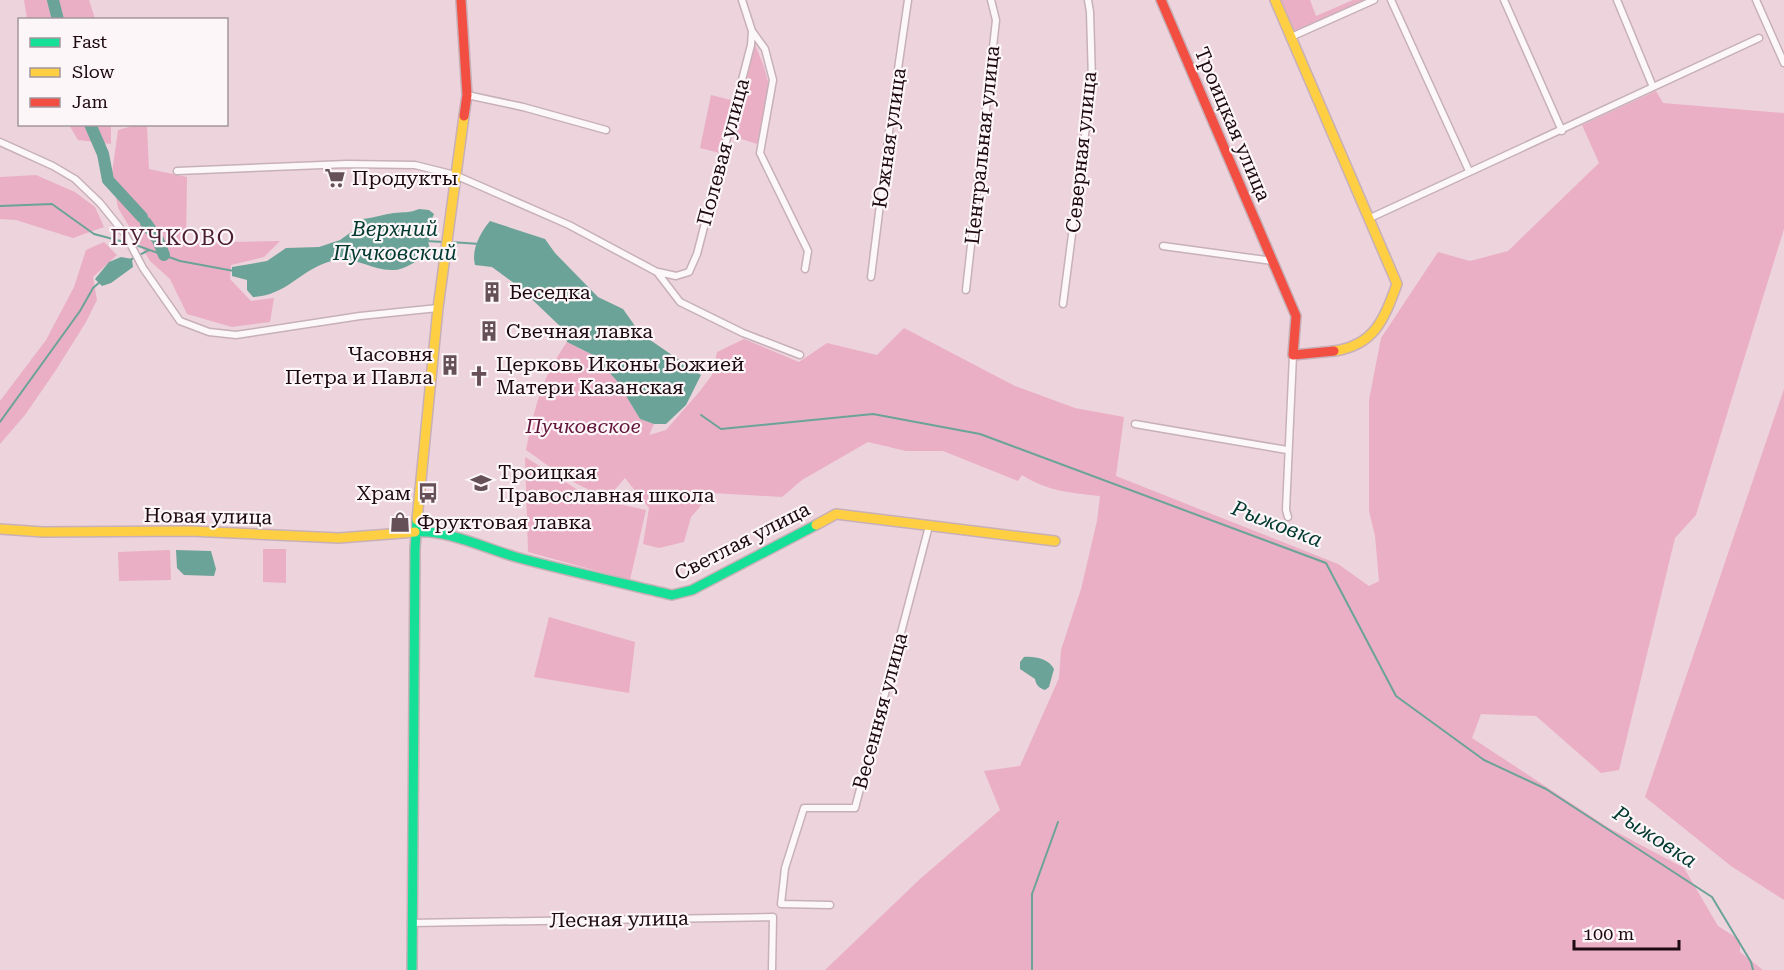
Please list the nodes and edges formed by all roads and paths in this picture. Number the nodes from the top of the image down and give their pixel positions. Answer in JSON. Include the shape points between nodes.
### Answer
{"nodes":[{"id":1,"x":461,"y":0,"type":"edge"},
{"id":2,"x":742,"y":0,"type":"edge"},
{"id":3,"x":908,"y":0,"type":"edge"},
{"id":4,"x":991,"y":0,"type":"edge"},
{"id":5,"x":1088,"y":0,"type":"edge"},
{"id":6,"x":1161,"y":0,"type":"edge"},
{"id":7,"x":1275,"y":0,"type":"edge"},
{"id":8,"x":1374,"y":0,"type":"edge"},
{"id":9,"x":1391,"y":0,"type":"edge"},
{"id":10,"x":1504,"y":0,"type":"edge"},
{"id":11,"x":1617,"y":0,"type":"edge"},
{"id":12,"x":1756,"y":0,"type":"edge"},
{"id":13,"x":753,"y":31,"type":"junction"},
{"id":14,"x":1291,"y":36,"type":"junction"},
{"id":15,"x":1759,"y":38,"type":"dead end"},
{"id":16,"x":1784,"y":63,"type":"edge"},
{"id":17,"x":1653,"y":87,"type":"junction"},
{"id":18,"x":467,"y":95,"type":"junction"},
{"id":19,"x":606,"y":130,"type":"dead end"},
{"id":20,"x":1562,"y":131,"type":"junction"},
{"id":21,"x":0,"y":142,"type":"edge"},
{"id":22,"x":177,"y":171,"type":"dead end"},
{"id":23,"x":1469,"y":171,"type":"junction"},
{"id":24,"x":455,"y":175,"type":"junction"},
{"id":25,"x":1368,"y":219,"type":"junction"},
{"id":26,"x":1163,"y":246,"type":"dead end"},
{"id":27,"x":1273,"y":261,"type":"junction"},
{"id":28,"x":805,"y":269,"type":"dead end"},
{"id":29,"x":657,"y":272,"type":"junction"},
{"id":30,"x":871,"y":277,"type":"dead end"},
{"id":31,"x":966,"y":290,"type":"dead end"},
{"id":32,"x":1063,"y":304,"type":"dead end"},
{"id":33,"x":438,"y":308,"type":"junction"},
{"id":34,"x":800,"y":355,"type":"dead end"},
{"id":35,"x":1293,"y":355,"type":"junction"},
{"id":36,"x":1135,"y":424,"type":"dead end"},
{"id":37,"x":1287,"y":450,"type":"junction"},
{"id":38,"x":1288,"y":517,"type":"dead end"},
{"id":39,"x":929,"y":526,"type":"junction"},
{"id":40,"x":0,"y":529,"type":"edge"},
{"id":41,"x":416,"y":531,"type":"junction"},
{"id":42,"x":1055,"y":541,"type":"dead end"},
{"id":43,"x":830,"y":905,"type":"dead end"},
{"id":44,"x":411,"y":923,"type":"junction"},
{"id":45,"x":412,"y":970,"type":"edge"},
{"id":46,"x":772,"y":970,"type":"edge"}],
"edges":[{"from":1,"to":18,"type":"street"},
{"from":2,"to":13,"type":"street"},
{"from":3,"to":30,"type":"street","name":"Южная улица"},
{"from":4,"to":31,"type":"street","name":"Центральная улица","via":[[996,20]]},
{"from":5,"to":32,"type":"street","name":"Северная улица","via":[[1092,80]]},
{"from":6,"to":27,"type":"street","name":"Троицкая улица"},
{"from":7,"to":14,"type":"street"},
{"from":8,"to":14,"type":"street"},
{"from":9,"to":23,"type":"street"},
{"from":10,"to":20,"type":"street"},
{"from":11,"to":17,"type":"street"},
{"from":12,"to":16,"type":"street"},
{"from":13,"to":28,"type":"street","via":[[765,49],[772,80],[760,153],[808,251]]},
{"from":13,"to":29,"type":"street","name":"Полевая улица","via":[[697,254],[688,272],[676,276]]},
{"from":14,"to":25,"type":"street"},
{"from":15,"to":17,"type":"street"},
{"from":17,"to":20,"type":"street"},
{"from":18,"to":19,"type":"street"},
{"from":18,"to":24,"type":"street"},
{"from":20,"to":23,"type":"street"},
{"from":21,"to":33,"type":"street","via":[[75,179],[124,234],[180,321],[208,332],[236,335]]},
{"from":22,"to":24,"type":"street","via":[[416,165]]},
{"from":23,"to":25,"type":"street"},
{"from":24,"to":29,"type":"street","via":[[569,225]]},
{"from":24,"to":33,"type":"street"},
{"from":25,"to":35,"type":"street","via":[[1397,284],[1389,309],[1371,334],[1355,346]]},
{"from":26,"to":27,"type":"street"},
{"from":27,"to":35,"type":"street","name":"Троицкая улица","via":[[1296,316]]},
{"from":29,"to":34,"type":"street","via":[[680,302]]},
{"from":33,"to":41,"type":"street"},
{"from":35,"to":37,"type":"street","name":"Троицкая улица"},
{"from":36,"to":37,"type":"street"},
{"from":37,"to":38,"type":"street","name":"Троицкая улица"},
{"from":39,"to":41,"type":"street","name":"Светлая улица","via":[[836,514],[692,590],[672,595]]},
{"from":39,"to":42,"type":"street","name":"Светлая улица"},
{"from":39,"to":43,"type":"street","name":"Весенняя улица","via":[[855,808],[804,808],[785,868],[781,904]]},
{"from":40,"to":41,"type":"street","name":"Новая улица","via":[[190,531],[339,538]]},
{"from":41,"to":44,"type":"street"},
{"from":44,"to":45,"type":"street"},
{"from":44,"to":46,"type":"street","name":"Лесная улица","via":[[773,917]]}]}
